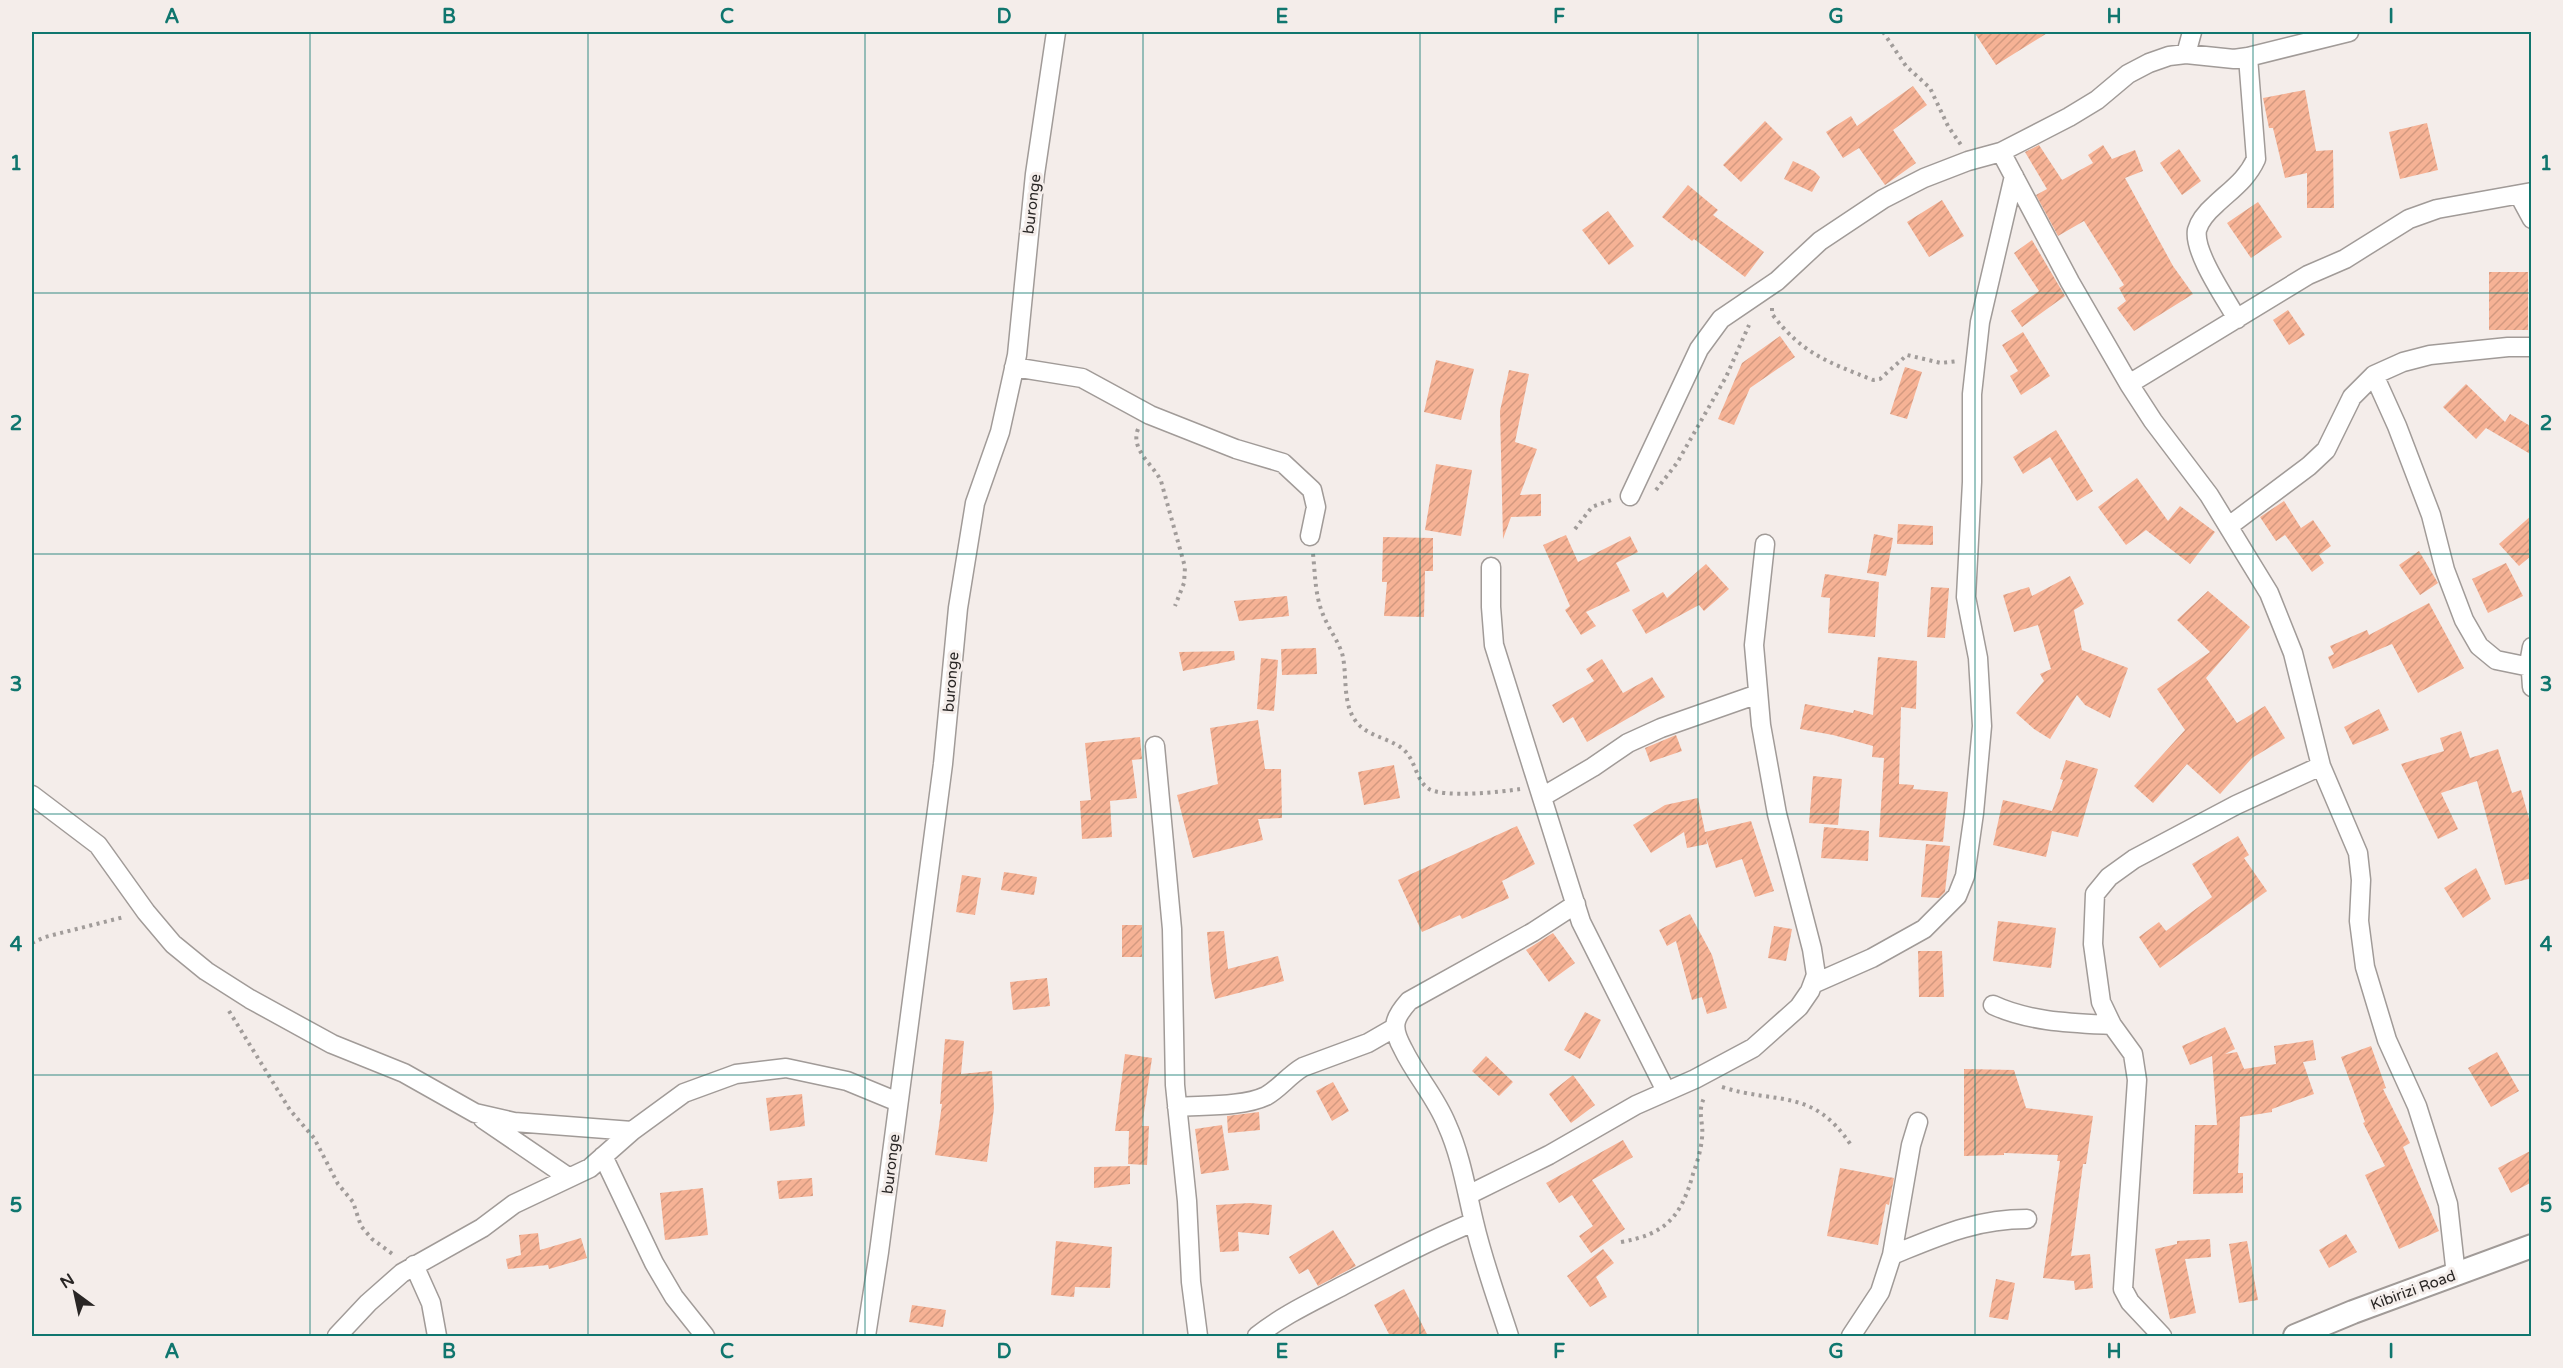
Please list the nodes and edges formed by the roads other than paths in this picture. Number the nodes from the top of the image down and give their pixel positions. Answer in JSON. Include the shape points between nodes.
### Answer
{"nodes":[{"id":1,"x":1056,"y":32,"type":"edge"},
{"id":2,"x":2192,"y":32,"type":"edge"},
{"id":3,"x":2349,"y":32,"type":"edge"},
{"id":4,"x":2186,"y":54,"type":"junction"},
{"id":5,"x":2248,"y":57,"type":"junction"},
{"id":6,"x":2001,"y":152,"type":"junction"},
{"id":7,"x":2014,"y":176,"type":"junction"},
{"id":8,"x":2525,"y":193,"type":"edge"},
{"id":9,"x":2532,"y":219,"type":"edge"},
{"id":10,"x":2237,"y":319,"type":"junction"},
{"id":11,"x":2532,"y":347,"type":"edge"},
{"id":12,"x":1014,"y":367,"type":"junction"},
{"id":13,"x":2373,"y":375,"type":"junction"},
{"id":14,"x":2129,"y":384,"type":"junction"},
{"id":15,"x":1630,"y":496,"type":"dead end"},
{"id":16,"x":2229,"y":526,"type":"junction"},
{"id":17,"x":1311,"y":536,"type":"road end"},
{"id":18,"x":1765,"y":544,"type":"dead end"},
{"id":19,"x":1491,"y":567,"type":"dead end"},
{"id":20,"x":2532,"y":647,"type":"edge"},
{"id":21,"x":2530,"y":667,"type":"edge"},
{"id":22,"x":2532,"y":687,"type":"edge"},
{"id":23,"x":1758,"y":694,"type":"junction"},
{"id":24,"x":1155,"y":746,"type":"dead end"},
{"id":25,"x":2321,"y":766,"type":"junction"},
{"id":26,"x":1540,"y":792,"type":"junction"},
{"id":27,"x":32,"y":795,"type":"edge"},
{"id":28,"x":1576,"y":904,"type":"junction"},
{"id":29,"x":1813,"y":984,"type":"junction"},
{"id":30,"x":1993,"y":1005,"type":"dead end"},
{"id":31,"x":2112,"y":1025,"type":"junction"},
{"id":32,"x":1394,"y":1028,"type":"junction"},
{"id":33,"x":1666,"y":1091,"type":"junction"},
{"id":34,"x":898,"y":1102,"type":"junction"},
{"id":35,"x":1177,"y":1107,"type":"junction"},
{"id":36,"x":475,"y":1113,"type":"junction"},
{"id":37,"x":1918,"y":1122,"type":"dead end"},
{"id":38,"x":632,"y":1131,"type":"junction"},
{"id":39,"x":603,"y":1156,"type":"junction"},
{"id":40,"x":568,"y":1177,"type":"junction"},
{"id":41,"x":1468,"y":1195,"type":"junction"},
{"id":42,"x":2027,"y":1219,"type":"dead end"},
{"id":43,"x":1474,"y":1222,"type":"junction"},
{"id":44,"x":2532,"y":1246,"type":"edge"},
{"id":45,"x":1892,"y":1255,"type":"junction"},
{"id":46,"x":414,"y":1265,"type":"junction"},
{"id":47,"x":2456,"y":1275,"type":"junction"},
{"id":48,"x":337,"y":1336,"type":"edge"},
{"id":49,"x":437,"y":1336,"type":"edge"},
{"id":50,"x":705,"y":1336,"type":"edge"},
{"id":51,"x":866,"y":1336,"type":"edge"},
{"id":52,"x":1198,"y":1336,"type":"edge"},
{"id":53,"x":1257,"y":1336,"type":"edge"},
{"id":54,"x":1509,"y":1336,"type":"edge"},
{"id":55,"x":1851,"y":1336,"type":"edge"},
{"id":56,"x":2162,"y":1336,"type":"edge"},
{"id":57,"x":2295,"y":1336,"type":"edge"}],
"edges":[{"from":1,"to":12,"type":"street","name":"buronge","via":[[1035,174]]},
{"from":2,"to":4,"type":"street"},
{"from":3,"to":5,"type":"street"},
{"from":4,"to":5,"type":"street"},
{"from":4,"to":6,"type":"street","via":[[2169,56],[2128,74],[2097,100]]},
{"from":5,"to":10,"type":"street","via":[[2256,159],[2238,186],[2203,217],[2197,231],[2205,262]]},
{"from":6,"to":7,"type":"street"},
{"from":6,"to":15,"type":"street","via":[[1924,178],[1883,200],[1820,241],[1777,281],[1721,319],[1699,349]]},
{"from":7,"to":14,"type":"street"},
{"from":7,"to":29,"type":"street","via":[[1980,322],[1972,394],[1966,597],[1978,658],[1982,726],[1965,876],[1957,896],[1924,929]]},
{"from":8,"to":9,"type":"street"},
{"from":8,"to":10,"type":"street","via":[[2437,209],[2409,219]]},
{"from":10,"to":14,"type":"street"},
{"from":11,"to":13,"type":"street","via":[[2430,356]]},
{"from":12,"to":17,"type":"street","via":[[1082,378],[1145,412],[1236,449],[1283,463],[1312,490],[1316,507]]},
{"from":12,"to":34,"type":"street","name":"buronge","via":[[1000,432],[975,503],[957,608],[943,764]]},
{"from":13,"to":16,"type":"street","via":[[2352,397],[2326,450]]},
{"from":13,"to":21,"type":"street","via":[[2431,514],[2445,570],[2464,620],[2479,646],[2496,660]]},
{"from":14,"to":16,"type":"street"},
{"from":16,"to":25,"type":"street","via":[[2270,593],[2293,653]]},
{"from":18,"to":23,"type":"street","via":[[1754,645]]},
{"from":19,"to":26,"type":"street","via":[[1494,645]]},
{"from":20,"to":21,"type":"street"},
{"from":21,"to":22,"type":"street"},
{"from":23,"to":26,"type":"street","via":[[1661,728]]},
{"from":23,"to":29,"type":"street","via":[[1777,814],[1812,949],[1816,975]]},
{"from":24,"to":35,"type":"street","via":[[1172,929]]},
{"from":25,"to":31,"type":"street","via":[[2134,859],[2109,877],[2095,894],[2096,979]]},
{"from":25,"to":47,"type":"street","via":[[2358,854],[2359,921],[2365,967],[2387,1040],[2417,1106],[2448,1204]]},
{"from":26,"to":28,"type":"street"},
{"from":27,"to":36,"type":"street","via":[[98,845],[173,944],[206,971],[332,1044],[404,1073]]},
{"from":28,"to":32,"type":"street","via":[[1409,1000],[1398,1013]]},
{"from":28,"to":33,"type":"street","via":[[1581,922]]},
{"from":29,"to":33,"type":"street","via":[[1799,1006],[1753,1048],[1703,1081]]},
{"from":30,"to":31,"type":"street","via":[[2046,1020]]},
{"from":31,"to":56,"type":"street","via":[[2133,1054],[2137,1080],[2123,1288],[2130,1302]]},
{"from":32,"to":35,"type":"street","via":[[1368,1043],[1293,1072],[1260,1098]]},
{"from":32,"to":41,"type":"street","via":[[1448,1126]]},
{"from":33,"to":41,"type":"street"},
{"from":34,"to":38,"type":"street","via":[[847,1081],[786,1068],[736,1074],[684,1094]]},
{"from":34,"to":51,"type":"street","name":"buronge"},
{"from":35,"to":52,"type":"street"},
{"from":36,"to":38,"type":"street","via":[[514,1122]]},
{"from":36,"to":40,"type":"street"},
{"from":37,"to":45,"type":"street"},
{"from":38,"to":39,"type":"street"},
{"from":39,"to":40,"type":"street","via":[[590,1168]]},
{"from":39,"to":50,"type":"street","via":[[654,1263],[674,1297]]},
{"from":40,"to":46,"type":"street","via":[[514,1204],[482,1228]]},
{"from":41,"to":43,"type":"street"},
{"from":42,"to":45,"type":"street","via":[[1976,1223]]},
{"from":43,"to":53,"type":"street","via":[[1305,1306]]},
{"from":43,"to":54,"type":"street"},
{"from":44,"to":47,"type":"street","name":"Kibirizi Road"},
{"from":45,"to":55,"type":"street","via":[[1880,1292]]},
{"from":46,"to":48,"type":"street"},
{"from":46,"to":49,"type":"street","via":[[431,1303]]},
{"from":47,"to":57,"type":"street","name":"Kibirizi Road"}]}
